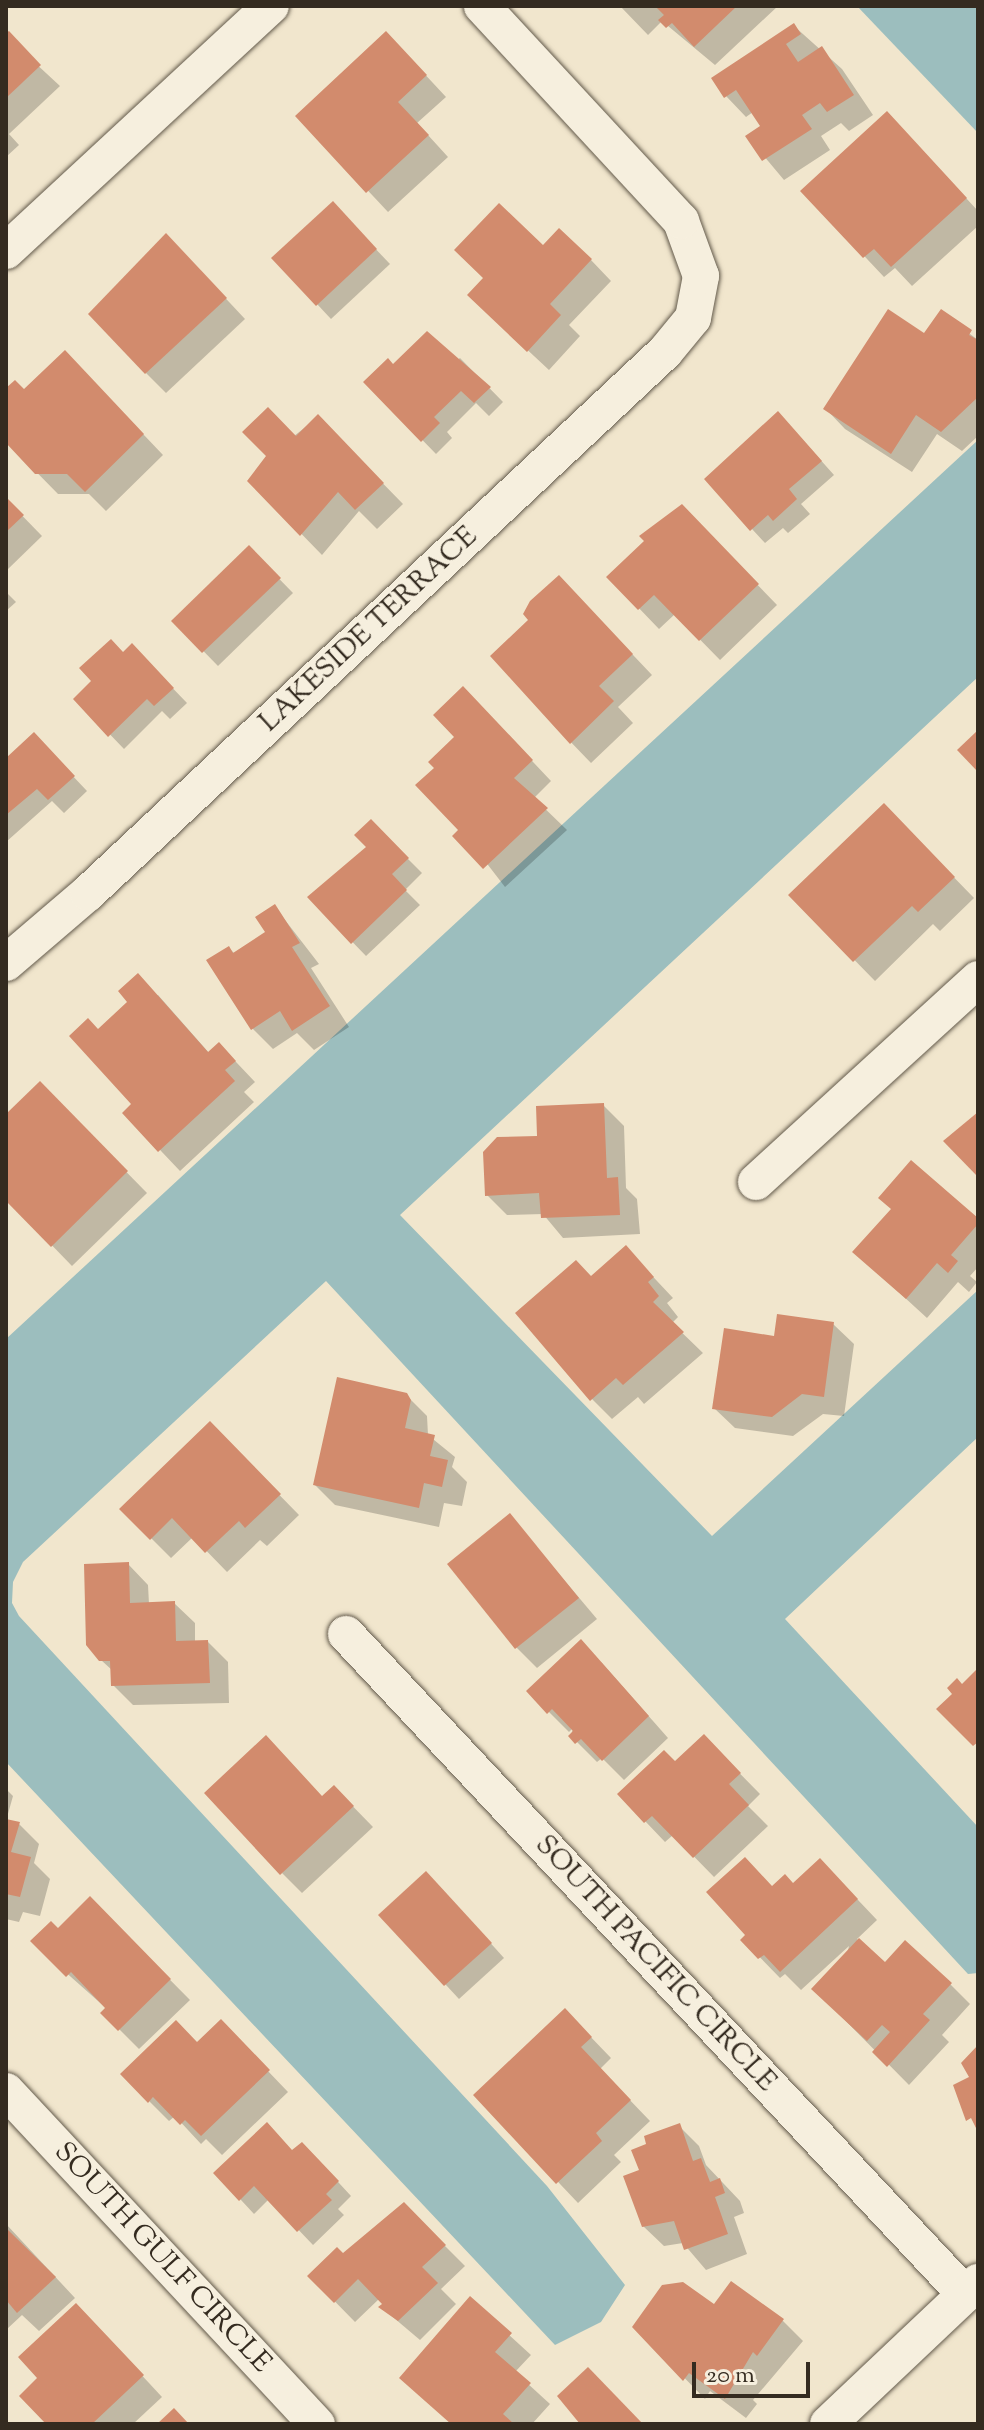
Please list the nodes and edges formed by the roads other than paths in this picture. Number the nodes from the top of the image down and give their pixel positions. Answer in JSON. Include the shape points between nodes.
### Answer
{"nodes":[{"id":1,"x":271,"y":6,"type":"edge"},
{"id":2,"x":482,"y":6,"type":"edge"},
{"id":3,"x":6,"y":251,"type":"edge"},
{"id":4,"x":6,"y":963,"type":"edge"},
{"id":5,"x":978,"y":979,"type":"edge"},
{"id":6,"x":756,"y":1182,"type":"dead end"},
{"id":7,"x":346,"y":1634,"type":"dead end"},
{"id":8,"x":6,"y":2091,"type":"edge"},
{"id":9,"x":971,"y":2288,"type":"edge"},
{"id":10,"x":317,"y":2424,"type":"edge"},
{"id":11,"x":828,"y":2424,"type":"edge"}],
"edges":[{"from":1,"to":3,"type":"street"},
{"from":2,"to":4,"type":"street","name":"LAKESIDE TERRACE","via":[[681,221],[701,276],[693,318],[665,352],[88,893]]},
{"from":5,"to":6,"type":"street"},
{"from":7,"to":9,"type":"street","name":"SOUTH PACIFIC CIRCLE"},
{"from":8,"to":10,"type":"street","name":"SOUTH GULF CIRCLE"},
{"from":9,"to":11,"type":"street"}]}
